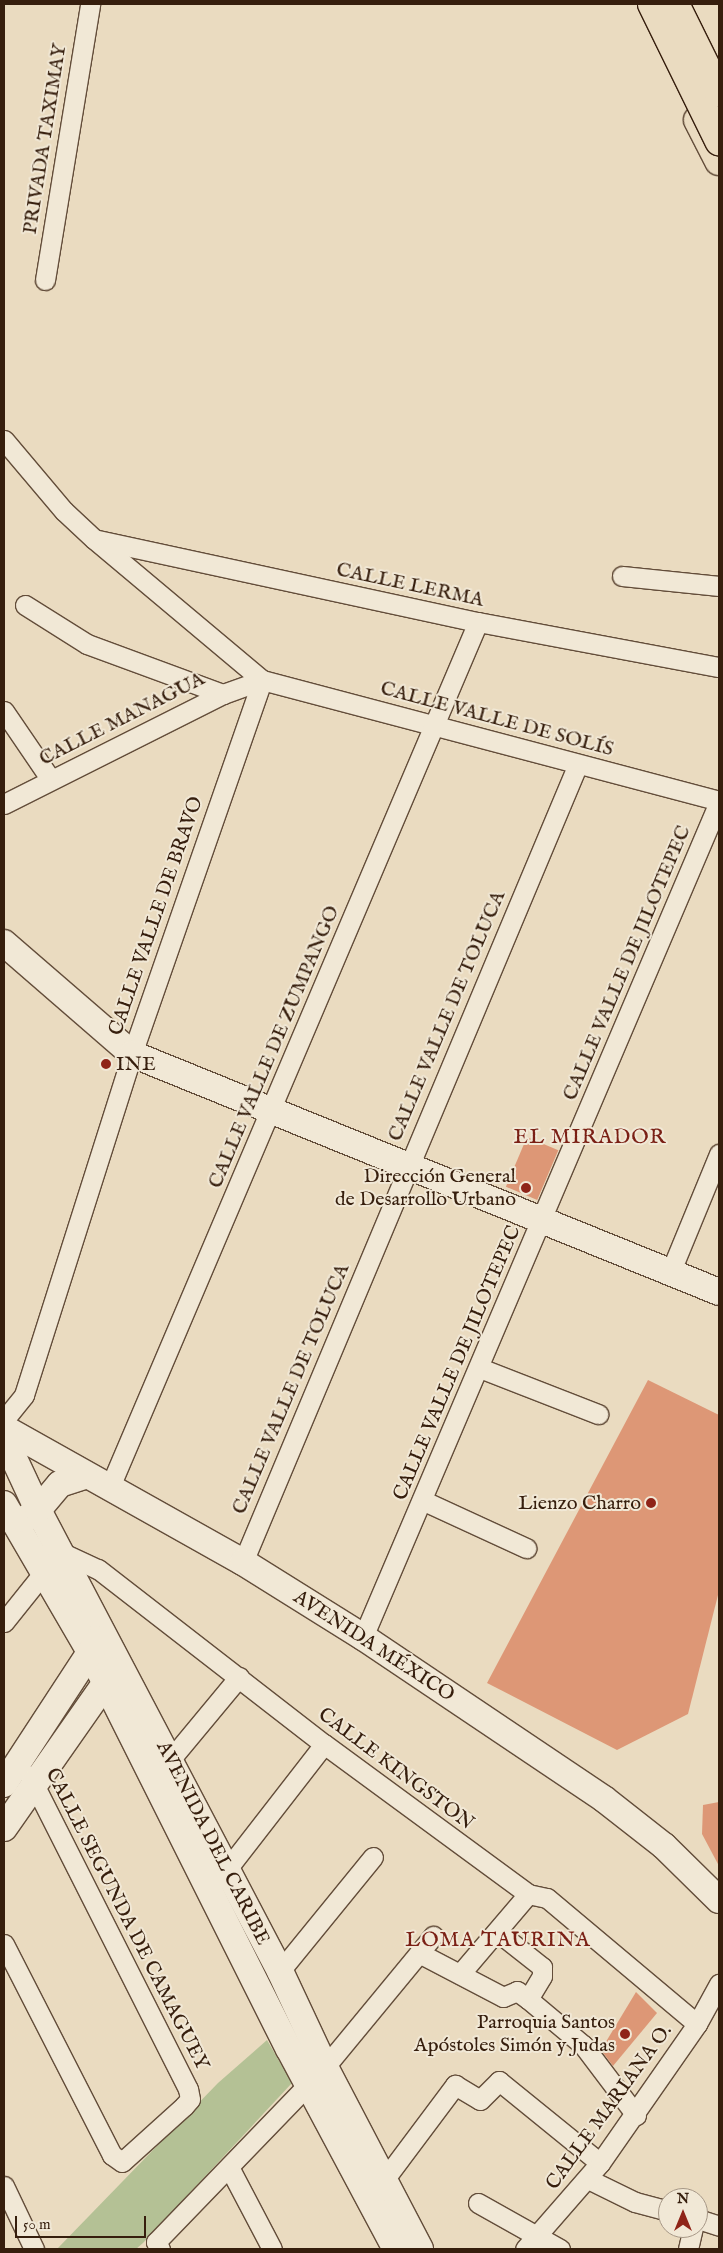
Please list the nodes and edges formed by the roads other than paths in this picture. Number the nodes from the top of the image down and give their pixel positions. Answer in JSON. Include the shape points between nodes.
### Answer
{"nodes":[{"id":1,"x":90,"y":4,"type":"edge"},
{"id":2,"x":642,"y":4,"type":"edge"},
{"id":3,"x":652,"y":4,"type":"edge"},
{"id":4,"x":675,"y":4,"type":"edge"},
{"id":5,"x":719,"y":93,"type":"edge"},
{"id":6,"x":719,"y":142,"type":"edge"},
{"id":7,"x":719,"y":161,"type":"edge"},
{"id":8,"x":45,"y":280,"type":"dead end"},
{"id":9,"x":4,"y":440,"type":"edge"},
{"id":10,"x":94,"y":539,"type":"junction"},
{"id":11,"x":622,"y":576,"type":"dead end"},
{"id":12,"x":719,"y":586,"type":"edge"},
{"id":13,"x":25,"y":605,"type":"dead end"},
{"id":14,"x":478,"y":622,"type":"junction"},
{"id":15,"x":719,"y":667,"type":"edge"},
{"id":16,"x":262,"y":680,"type":"junction"},
{"id":17,"x":223,"y":694,"type":"junction"},
{"id":18,"x":4,"y":711,"type":"edge"},
{"id":19,"x":436,"y":725,"type":"junction"},
{"id":20,"x":578,"y":764,"type":"junction"},
{"id":21,"x":51,"y":780,"type":"junction"},
{"id":22,"x":719,"y":802,"type":"edge"},
{"id":23,"x":4,"y":804,"type":"edge"},
{"id":24,"x":4,"y":943,"type":"edge"},
{"id":25,"x":132,"y":1054,"type":"junction"},
{"id":26,"x":272,"y":1111,"type":"junction"},
{"id":27,"x":719,"y":1154,"type":"edge"},
{"id":28,"x":409,"y":1165,"type":"junction"},
{"id":29,"x":542,"y":1223,"type":"junction"},
{"id":30,"x":670,"y":1273,"type":"junction"},
{"id":31,"x":719,"y":1292,"type":"edge"},
{"id":32,"x":480,"y":1368,"type":"junction"},
{"id":33,"x":598,"y":1414,"type":"dead end"},
{"id":34,"x":4,"y":1420,"type":"edge"},
{"id":35,"x":4,"y":1428,"type":"edge"},
{"id":36,"x":4,"y":1437,"type":"edge"},
{"id":37,"x":85,"y":1476,"type":"junction"},
{"id":38,"x":109,"y":1489,"type":"junction"},
{"id":39,"x":422,"y":1500,"type":"junction"},
{"id":40,"x":20,"y":1513,"type":"edge"},
{"id":41,"x":526,"y":1548,"type":"dead end"},
{"id":42,"x":63,"y":1553,"type":"junction"},
{"id":43,"x":242,"y":1562,"type":"junction"},
{"id":44,"x":44,"y":1572,"type":"junction"},
{"id":45,"x":4,"y":1622,"type":"edge"},
{"id":46,"x":363,"y":1637,"type":"junction"},
{"id":47,"x":97,"y":1642,"type":"junction"},
{"id":48,"x":113,"y":1673,"type":"junction"},
{"id":49,"x":239,"y":1677,"type":"junction"},
{"id":50,"x":324,"y":1744,"type":"junction"},
{"id":51,"x":21,"y":1759,"type":"junction"},
{"id":52,"x":170,"y":1760,"type":"junction"},
{"id":53,"x":4,"y":1784,"type":"edge"},
{"id":54,"x":35,"y":1786,"type":"junction"},
{"id":55,"x":4,"y":1828,"type":"edge"},
{"id":56,"x":373,"y":1857,"type":"dead end"},
{"id":57,"x":218,"y":1880,"type":"junction"},
{"id":58,"x":528,"y":1894,"type":"junction"},
{"id":59,"x":719,"y":1900,"type":"edge"},
{"id":60,"x":499,"y":1933,"type":"junction"},
{"id":61,"x":433,"y":1936,"type":"dead end"},
{"id":62,"x":4,"y":1944,"type":"edge"},
{"id":63,"x":419,"y":1953,"type":"junction"},
{"id":64,"x":280,"y":1971,"type":"junction"},
{"id":65,"x":460,"y":1974,"type":"junction"},
{"id":66,"x":719,"y":1984,"type":"edge"},
{"id":67,"x":522,"y":1995,"type":"junction"},
{"id":68,"x":697,"y":2024,"type":"junction"},
{"id":69,"x":317,"y":2076,"type":"junction"},
{"id":70,"x":636,"y":2115,"type":"junction"},
{"id":71,"x":600,"y":2163,"type":"junction"},
{"id":72,"x":230,"y":2169,"type":"junction"},
{"id":73,"x":588,"y":2179,"type":"junction"},
{"id":74,"x":384,"y":2180,"type":"junction"},
{"id":75,"x":4,"y":2186,"type":"edge"},
{"id":76,"x":478,"y":2203,"type":"dead end"},
{"id":77,"x":658,"y":2208,"type":"edge"},
{"id":78,"x":531,"y":2242,"type":"edge"},
{"id":79,"x":158,"y":2245,"type":"edge"},
{"id":80,"x":34,"y":2249,"type":"edge"},
{"id":81,"x":272,"y":2249,"type":"edge"},
{"id":82,"x":396,"y":2249,"type":"edge"},
{"id":83,"x":420,"y":2249,"type":"edge"},
{"id":84,"x":560,"y":2249,"type":"edge"}],
"edges":[{"from":1,"to":8,"type":"street","name":"PRIVADA TAXIMAY"},
{"from":2,"to":7,"type":"main road"},
{"from":3,"to":6,"type":"main road","bridge":true},
{"from":4,"to":5,"type":"main road","bridge":true},
{"from":9,"to":10,"type":"street","via":[[64,511]]},
{"from":10,"to":14,"type":"street","name":"CALLE LERMA"},
{"from":10,"to":16,"type":"street"},
{"from":11,"to":12,"type":"street"},
{"from":13,"to":17,"type":"street","via":[[87,644]]},
{"from":14,"to":15,"type":"street","name":"CALLE LERMA"},
{"from":14,"to":19,"type":"street","name":"CALLE VALLE DE ZUMPANGO"},
{"from":16,"to":17,"type":"street","name":"CALLE MANAGUA"},
{"from":16,"to":19,"type":"street","name":"CALLE VALLE DE SOLÍS"},
{"from":16,"to":25,"type":"street","name":"CALLE VALLE DE BRAVO"},
{"from":17,"to":21,"type":"street","name":"CALLE MANAGUA"},
{"from":18,"to":21,"type":"street"},
{"from":19,"to":20,"type":"street","name":"CALLE VALLE DE SOLÍS"},
{"from":19,"to":26,"type":"street","name":"CALLE VALLE DE ZUMPANGO"},
{"from":20,"to":22,"type":"street","name":"CALLE VALLE DE SOLÍS"},
{"from":20,"to":28,"type":"street","name":"CALLE VALLE DE TOLUCA"},
{"from":21,"to":23,"type":"street","name":"CALLE MANAGUA"},
{"from":22,"to":29,"type":"street","name":"CALLE VALLE DE JILOTEPEC"},
{"from":24,"to":25,"type":"street"},
{"from":25,"to":26,"type":"street"},
{"from":25,"to":34,"type":"street","name":"CALLE VALLE DE BRAVO","via":[[24,1395]]},
{"from":26,"to":28,"type":"street"},
{"from":26,"to":38,"type":"street","name":"CALLE VALLE DE ZUMPANGO"},
{"from":27,"to":30,"type":"street"},
{"from":28,"to":29,"type":"street"},
{"from":28,"to":43,"type":"street","name":"CALLE VALLE DE TOLUCA"},
{"from":29,"to":30,"type":"street"},
{"from":29,"to":32,"type":"street","name":"CALLE VALLE DE JILOTEPEC"},
{"from":30,"to":31,"type":"street"},
{"from":32,"to":33,"type":"street"},
{"from":32,"to":39,"type":"street","name":"CALLE VALLE DE JILOTEPEC"},
{"from":35,"to":37,"type":"street","name":"AVENIDA MÉXICO"},
{"from":36,"to":40,"type":"street","name":"AVENIDA DEL CARIBE"},
{"from":37,"to":38,"type":"street","name":"AVENIDA MÉXICO"},
{"from":37,"to":40,"type":"street","via":[[60,1484]]},
{"from":38,"to":43,"type":"street","name":"AVENIDA MÉXICO"},
{"from":39,"to":41,"type":"street"},
{"from":39,"to":46,"type":"street","name":"CALLE VALLE DE JILOTEPEC"},
{"from":40,"to":42,"type":"street","name":"AVENIDA DEL CARIBE"},
{"from":40,"to":44,"type":"street","name":"AVENIDA DEL CARIBE"},
{"from":42,"to":47,"type":"street","name":"AVENIDA DEL CARIBE"},
{"from":42,"to":49,"type":"street","name":"CALLE KINGSTON","via":[[98,1569]]},
{"from":43,"to":46,"type":"street","name":"AVENIDA MÉXICO"},
{"from":44,"to":45,"type":"street"},
{"from":44,"to":47,"type":"street","name":"AVENIDA DEL CARIBE"},
{"from":46,"to":59,"type":"street","name":"AVENIDA MÉXICO","via":[[604,1799],[664,1846]]},
{"from":47,"to":48,"type":"street","name":"AVENIDA DEL CARIBE"},
{"from":47,"to":51,"type":"street"},
{"from":48,"to":52,"type":"street","name":"AVENIDA DEL CARIBE"},
{"from":48,"to":54,"type":"street"},
{"from":48,"to":57,"type":"street","name":"AVENIDA DEL CARIBE"},
{"from":49,"to":50,"type":"street","name":"CALLE KINGSTON"},
{"from":49,"to":52,"type":"street"},
{"from":50,"to":57,"type":"street"},
{"from":50,"to":58,"type":"street","name":"CALLE KINGSTON"},
{"from":51,"to":53,"type":"street"},
{"from":51,"to":54,"type":"street","name":"CALLE SEGUNDA DE CAMAGUEY"},
{"from":52,"to":57,"type":"street","name":"AVENIDA DEL CARIBE"},
{"from":54,"to":55,"type":"street"},
{"from":54,"to":62,"type":"street","name":"CALLE SEGUNDA DE CAMAGUEY","via":[[188,2089],[190,2099],[122,2162],[112,2155]]},
{"from":56,"to":64,"type":"street"},
{"from":57,"to":64,"type":"street","name":"AVENIDA DEL CARIBE"},
{"from":57,"to":69,"type":"street","name":"AVENIDA DEL CARIBE"},
{"from":58,"to":60,"type":"street"},
{"from":58,"to":68,"type":"street","name":"CALLE KINGSTON","via":[[546,1898]]},
{"from":60,"to":65,"type":"street"},
{"from":60,"to":67,"type":"street","via":[[542,1967],[542,1976]]},
{"from":61,"to":63,"type":"street"},
{"from":63,"to":65,"type":"street"},
{"from":63,"to":69,"type":"street"},
{"from":64,"to":69,"type":"street","name":"AVENIDA DEL CARIBE"},
{"from":65,"to":67,"type":"street","via":[[503,1997]]},
{"from":66,"to":68,"type":"street","name":"CALLE MARIANA O."},
{"from":67,"to":70,"type":"street","via":[[582,2045]]},
{"from":68,"to":70,"type":"street","name":"CALLE MARIANA O."},
{"from":69,"to":72,"type":"street"},
{"from":69,"to":74,"type":"street","name":"AVENIDA DEL CARIBE"},
{"from":69,"to":82,"type":"street","name":"AVENIDA DEL CARIBE"},
{"from":70,"to":71,"type":"street","name":"CALLE MARIANA O."},
{"from":71,"to":73,"type":"street","name":"CALLE MARIANA O."},
{"from":71,"to":74,"type":"street","via":[[499,2081],[480,2100],[454,2086]]},
{"from":72,"to":79,"type":"street"},
{"from":72,"to":81,"type":"street"},
{"from":73,"to":77,"type":"street","via":[[635,2202]]},
{"from":73,"to":78,"type":"street","name":"CALLE MARIANA O."},
{"from":74,"to":83,"type":"street","name":"AVENIDA DEL CARIBE"},
{"from":75,"to":80,"type":"street"},
{"from":76,"to":78,"type":"street"},
{"from":78,"to":84,"type":"street"}]}
